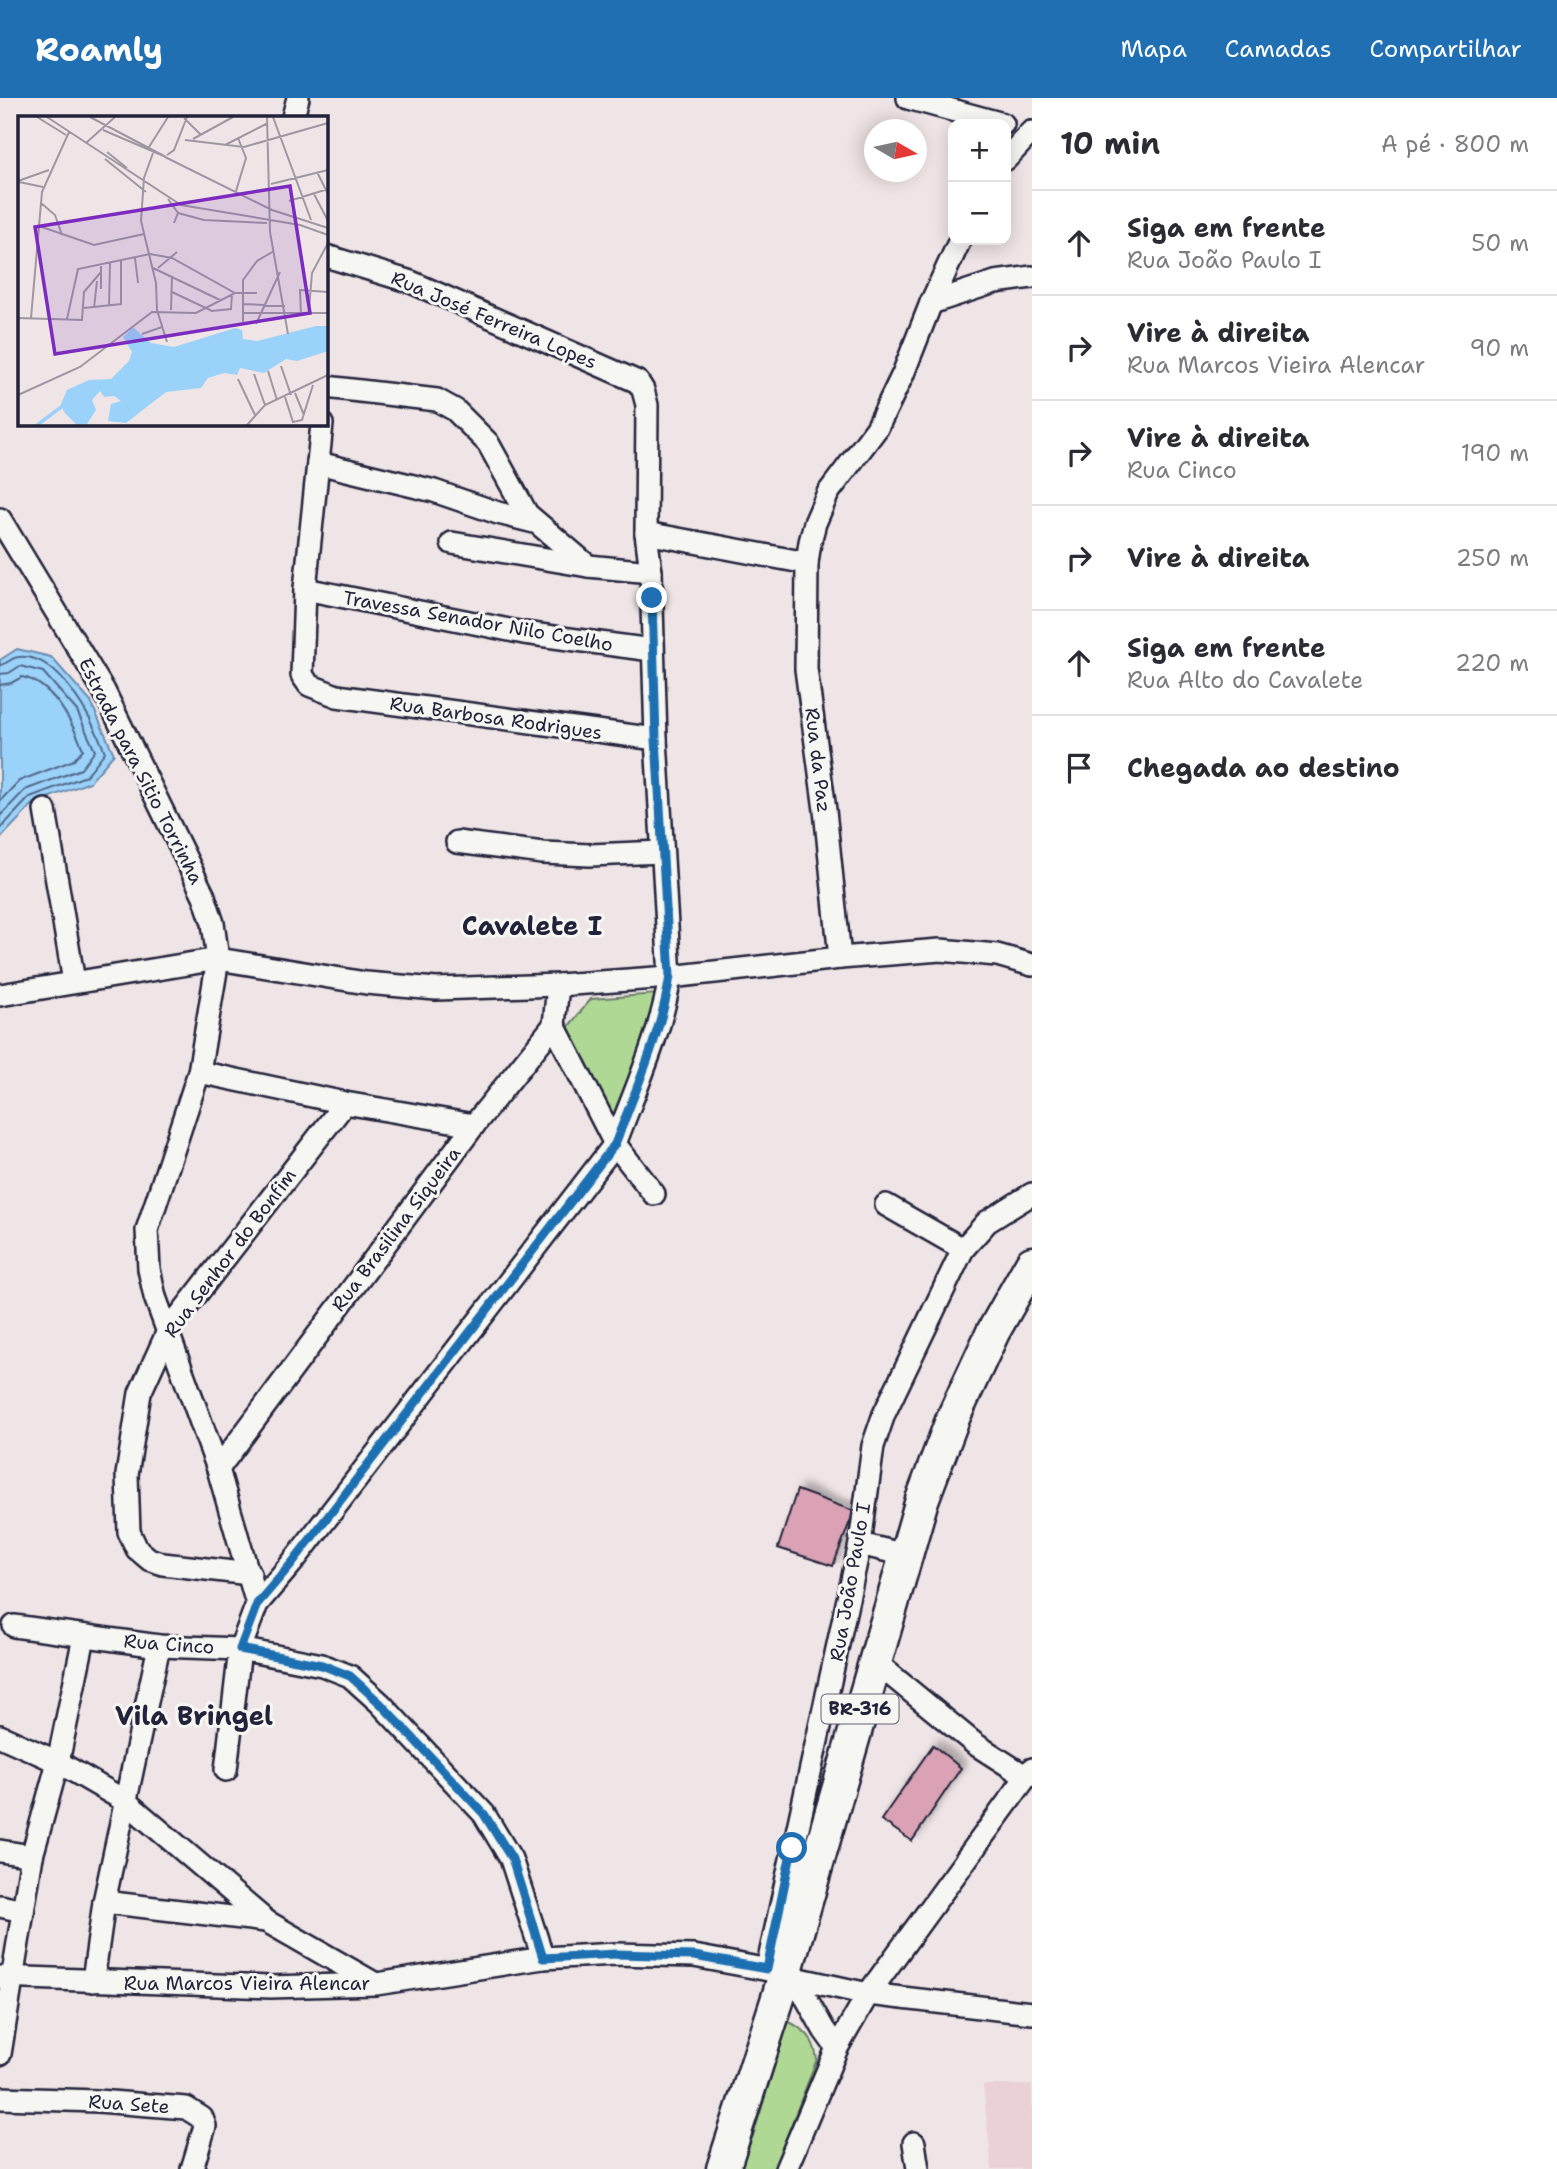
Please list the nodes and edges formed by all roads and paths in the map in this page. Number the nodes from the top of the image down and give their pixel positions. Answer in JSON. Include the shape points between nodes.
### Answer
{"nodes":[{"id":1,"x":298,"y":98,"type":"edge"},
{"id":2,"x":908,"y":98,"type":"edge"},
{"id":3,"x":293,"y":116,"type":"edge"},
{"id":4,"x":983,"y":119,"type":"edge"},
{"id":5,"x":1011,"y":127,"type":"edge"},
{"id":6,"x":1031,"y":132,"type":"edge"},
{"id":7,"x":1011,"y":154,"type":"edge"},
{"id":8,"x":958,"y":245,"type":"edge"},
{"id":9,"x":327,"y":256,"type":"edge"},
{"id":10,"x":1032,"y":277,"type":"edge"},
{"id":11,"x":931,"y":303,"type":"junction"},
{"id":12,"x":327,"y":387,"type":"edge"},
{"id":13,"x":322,"y":425,"type":"edge"},
{"id":14,"x":318,"y":463,"type":"junction"},
{"id":15,"x":0,"y":519,"type":"edge"},
{"id":16,"x":534,"y":522,"type":"junction"},
{"id":17,"x":646,"y":533,"type":"junction"},
{"id":18,"x":452,"y":543,"type":"dead end"},
{"id":19,"x":807,"y":563,"type":"junction"},
{"id":20,"x":588,"y":566,"type":"junction"},
{"id":21,"x":651,"y":572,"type":"junction"},
{"id":22,"x":304,"y":589,"type":"junction"},
{"id":23,"x":652,"y":650,"type":"junction"},
{"id":24,"x":656,"y":739,"type":"junction"},
{"id":25,"x":45,"y":810,"type":"dead end"},
{"id":26,"x":457,"y":842,"type":"dead end"},
{"id":27,"x":662,"y":852,"type":"junction"},
{"id":28,"x":840,"y":958,"type":"junction"},
{"id":29,"x":218,"y":959,"type":"junction"},
{"id":30,"x":1032,"y":965,"type":"edge"},
{"id":31,"x":670,"y":976,"type":"junction"},
{"id":32,"x":74,"y":982,"type":"junction"},
{"id":33,"x":558,"y":985,"type":"junction"},
{"id":34,"x":0,"y":995,"type":"edge"},
{"id":35,"x":554,"y":1025,"type":"junction"},
{"id":36,"x":200,"y":1072,"type":"junction"},
{"id":37,"x":345,"y":1103,"type":"junction"},
{"id":38,"x":474,"y":1125,"type":"junction"},
{"id":39,"x":615,"y":1144,"type":"junction"},
{"id":40,"x":654,"y":1194,"type":"dead end"},
{"id":41,"x":1032,"y":1194,"type":"edge"},
{"id":42,"x":886,"y":1205,"type":"dead end"},
{"id":43,"x":963,"y":1250,"type":"junction"},
{"id":44,"x":1032,"y":1263,"type":"edge"},
{"id":45,"x":168,"y":1331,"type":"junction"},
{"id":46,"x":218,"y":1469,"type":"junction"},
{"id":47,"x":860,"y":1544,"type":"junction"},
{"id":48,"x":905,"y":1555,"type":"junction"},
{"id":49,"x":250,"y":1574,"type":"junction"},
{"id":50,"x":257,"y":1604,"type":"junction"},
{"id":51,"x":14,"y":1626,"type":"dead end"},
{"id":52,"x":84,"y":1637,"type":"junction"},
{"id":53,"x":159,"y":1646,"type":"junction"},
{"id":54,"x":240,"y":1649,"type":"junction"},
{"id":55,"x":874,"y":1661,"type":"junction"},
{"id":56,"x":0,"y":1736,"type":"edge"},
{"id":57,"x":58,"y":1762,"type":"junction"},
{"id":58,"x":226,"y":1770,"type":"dead end"},
{"id":59,"x":1028,"y":1772,"type":"edge"},
{"id":60,"x":124,"y":1801,"type":"junction"},
{"id":61,"x":0,"y":1851,"type":"edge"},
{"id":62,"x":32,"y":1856,"type":"junction"},
{"id":63,"x":104,"y":1902,"type":"junction"},
{"id":64,"x":0,"y":1906,"type":"edge"},
{"id":65,"x":23,"y":1911,"type":"junction"},
{"id":66,"x":266,"y":1921,"type":"junction"},
{"id":67,"x":543,"y":1958,"type":"junction"},
{"id":68,"x":782,"y":1973,"type":"junction"},
{"id":69,"x":6,"y":1977,"type":"edge"},
{"id":70,"x":93,"y":1981,"type":"junction"},
{"id":71,"x":376,"y":1984,"type":"junction"},
{"id":72,"x":868,"y":1994,"type":"junction"},
{"id":73,"x":1032,"y":2013,"type":"edge"},
{"id":74,"x":837,"y":2048,"type":"junction"},
{"id":75,"x":0,"y":2054,"type":"edge"},
{"id":76,"x":0,"y":2098,"type":"edge"},
{"id":77,"x":914,"y":2143,"type":"dead end"},
{"id":78,"x":192,"y":2169,"type":"edge"},
{"id":79,"x":723,"y":2169,"type":"edge"},
{"id":80,"x":786,"y":2169,"type":"edge"},
{"id":81,"x":918,"y":2169,"type":"edge"}],
"edges":[{"from":1,"to":3,"type":"street"},
{"from":2,"to":4,"type":"street"},
{"from":5,"to":6,"type":"street"},
{"from":6,"to":7,"type":"street"},
{"from":8,"to":11,"type":"street","name":"Rua da Paz"},
{"from":9,"to":17,"type":"street","name":"Rua José Ferreira Lopes","via":[[411,282],[638,382],[647,405]]},
{"from":10,"to":11,"type":"street","via":[[995,282]]},
{"from":11,"to":19,"type":"street","name":"Rua da Paz","via":[[877,428],[828,493],[815,523]]},
{"from":12,"to":16,"type":"street","via":[[437,400],[455,410],[488,443]]},
{"from":13,"to":14,"type":"street"},
{"from":14,"to":16,"type":"street","via":[[434,491]]},
{"from":14,"to":22,"type":"street"},
{"from":15,"to":29,"type":"street","name":"Estrada para Sitio Torrinha","via":[[104,691],[204,896]]},
{"from":16,"to":20,"type":"street"},
{"from":17,"to":19,"type":"street"},
{"from":17,"to":21,"type":"street"},
{"from":18,"to":20,"type":"street"},
{"from":19,"to":28,"type":"street","name":"Rua da Paz","via":[[806,669]]},
{"from":20,"to":21,"type":"street"},
{"from":21,"to":23,"type":"street"},
{"from":22,"to":23,"type":"street","name":"Travessa Senador Nilo Coelho","via":[[524,633]]},
{"from":22,"to":24,"type":"street","name":"Rua Barbosa Rodrigues","via":[[302,675],[309,685],[337,696]]},
{"from":23,"to":24,"type":"street"},
{"from":24,"to":27,"type":"street"},
{"from":25,"to":32,"type":"street"},
{"from":26,"to":27,"type":"street","via":[[543,853]]},
{"from":27,"to":31,"type":"street"},
{"from":28,"to":30,"type":"street","via":[[940,950],[998,955]]},
{"from":28,"to":31,"type":"street"},
{"from":29,"to":32,"type":"street"},
{"from":29,"to":33,"type":"street","via":[[366,983],[436,989]]},
{"from":29,"to":36,"type":"street","name":"Estrada para Sitio Torrinha"},
{"from":31,"to":33,"type":"street"},
{"from":31,"to":39,"type":"street","via":[[645,1065]]},
{"from":32,"to":34,"type":"street"},
{"from":33,"to":35,"type":"street"},
{"from":35,"to":38,"type":"street","name":"Rua Brasilina Siqueira"},
{"from":35,"to":39,"type":"street"},
{"from":36,"to":37,"type":"street"},
{"from":36,"to":45,"type":"street","name":"Estrada para Sitio Torrinha","via":[[147,1230],[149,1269]]},
{"from":37,"to":38,"type":"street"},
{"from":37,"to":45,"type":"street","name":"Rua Senhor do Bonfim"},
{"from":38,"to":46,"type":"street","name":"Rua Brasilina Siqueira"},
{"from":39,"to":40,"type":"street"},
{"from":39,"to":50,"type":"street"},
{"from":41,"to":43,"type":"street","name":"Rua João Paulo I","via":[[987,1222]]},
{"from":42,"to":43,"type":"street"},
{"from":43,"to":47,"type":"street","name":"Rua João Paulo I","via":[[884,1414],[873,1446]]},
{"from":44,"to":48,"type":"highway","number":"BR-316","via":[[953,1418]]},
{"from":45,"to":46,"type":"street","name":"Estrada para Sitio Torrinha"},
{"from":45,"to":49,"type":"street","name":"Rua Senhor do Bonfim","via":[[141,1394],[127,1475],[129,1532],[137,1549],[163,1564]]},
{"from":46,"to":49,"type":"street","name":"Estrada para Sitio Torrinha"},
{"from":47,"to":48,"type":"street"},
{"from":47,"to":68,"type":"street","name":"Rua João Paulo I"},
{"from":48,"to":55,"type":"highway","number":"BR-316"},
{"from":49,"to":50,"type":"street","name":"Estrada para Sitio Torrinha"},
{"from":50,"to":54,"type":"street"},
{"from":51,"to":52,"type":"street","name":"Rua Cinco"},
{"from":52,"to":53,"type":"street","name":"Rua Cinco"},
{"from":52,"to":57,"type":"street"},
{"from":53,"to":54,"type":"street","name":"Rua Cinco"},
{"from":53,"to":60,"type":"street"},
{"from":54,"to":58,"type":"street"},
{"from":54,"to":67,"type":"street","name":"Rua Cinco","via":[[322,1665],[350,1676],[380,1703],[484,1814],[512,1859]]},
{"from":55,"to":59,"type":"street","via":[[975,1744]]},
{"from":55,"to":68,"type":"highway","number":"BR-316"},
{"from":56,"to":57,"type":"street"},
{"from":57,"to":60,"type":"street"},
{"from":57,"to":62,"type":"street"},
{"from":59,"to":72,"type":"street"},
{"from":60,"to":63,"type":"street"},
{"from":60,"to":66,"type":"street"},
{"from":61,"to":62,"type":"street"},
{"from":62,"to":65,"type":"street"},
{"from":63,"to":66,"type":"street"},
{"from":63,"to":70,"type":"street"},
{"from":64,"to":65,"type":"street"},
{"from":65,"to":69,"type":"street"},
{"from":66,"to":71,"type":"street"},
{"from":67,"to":68,"type":"street","name":"Rua Marcos Vieira Alencar","via":[[694,1956]]},
{"from":67,"to":71,"type":"street","name":"Rua Marcos Vieira Alencar"},
{"from":68,"to":72,"type":"street","name":"Rua Marcos Vieira Alencar"},
{"from":68,"to":74,"type":"street"},
{"from":68,"to":79,"type":"highway","number":"BR-316"},
{"from":69,"to":70,"type":"street","name":"Rua Marcos Vieira Alencar"},
{"from":69,"to":75,"type":"street"},
{"from":70,"to":71,"type":"street","name":"Rua Marcos Vieira Alencar","via":[[270,1987]]},
{"from":72,"to":73,"type":"street","name":"Rua Marcos Vieira Alencar"},
{"from":72,"to":74,"type":"street"},
{"from":74,"to":80,"type":"street"},
{"from":76,"to":78,"type":"street","name":"Rua Sete","via":[[186,2108],[202,2118],[205,2126]]},
{"from":77,"to":81,"type":"street"}]}
